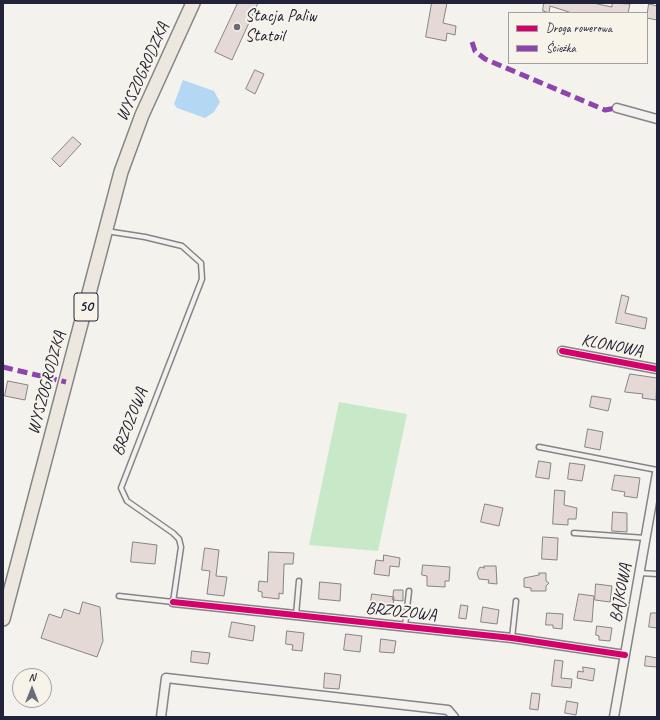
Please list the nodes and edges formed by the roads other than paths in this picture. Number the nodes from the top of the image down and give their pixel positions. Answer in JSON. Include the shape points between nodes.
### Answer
{"nodes":[{"id":1,"x":193,"y":3,"type":"edge"},
{"id":2,"x":617,"y":108,"type":"dead end"},
{"id":3,"x":657,"y":119,"type":"edge"},
{"id":4,"x":105,"y":231,"type":"junction"},
{"id":5,"x":562,"y":351,"type":"dead end"},
{"id":6,"x":657,"y":369,"type":"edge"},
{"id":7,"x":539,"y":447,"type":"dead end"},
{"id":8,"x":657,"y":470,"type":"edge"},
{"id":9,"x":657,"y":473,"type":"edge"},
{"id":10,"x":656,"y":486,"type":"edge"},
{"id":11,"x":574,"y":533,"type":"dead end"},
{"id":12,"x":646,"y":538,"type":"junction"},
{"id":13,"x":640,"y":573,"type":"junction"},
{"id":14,"x":657,"y":574,"type":"edge"},
{"id":15,"x":299,"y":581,"type":"dead end"},
{"id":16,"x":409,"y":591,"type":"dead end"},
{"id":17,"x":119,"y":596,"type":"dead end"},
{"id":18,"x":516,"y":601,"type":"dead end"},
{"id":19,"x":173,"y":602,"type":"junction"},
{"id":20,"x":296,"y":615,"type":"junction"},
{"id":21,"x":3,"y":620,"type":"edge"},
{"id":22,"x":405,"y":626,"type":"junction"},
{"id":23,"x":512,"y":638,"type":"junction"},
{"id":24,"x":625,"y":655,"type":"junction"},
{"id":25,"x":161,"y":717,"type":"edge"},
{"id":26,"x":454,"y":717,"type":"edge"},
{"id":27,"x":614,"y":717,"type":"edge"}],
"edges":[{"from":1,"to":4,"type":"main road","name":"WYSZOGRODZKA","number":"50","via":[[142,115],[121,172]]},
{"from":2,"to":3,"type":"street"},
{"from":4,"to":19,"type":"lane","name":"BRZOZOWA","via":[[182,246],[200,263],[202,279],[121,488],[127,501],[179,539],[181,546]]},
{"from":4,"to":21,"type":"main road","name":"WYSZOGRODZKA","number":"50"},
{"from":5,"to":6,"type":"street","name":"KLONOWA"},
{"from":7,"to":8,"type":"lane"},
{"from":9,"to":10,"type":"street","name":"BAJKOWA"},
{"from":10,"to":12,"type":"street","name":"BAJKOWA"},
{"from":11,"to":12,"type":"lane"},
{"from":12,"to":13,"type":"street","name":"BAJKOWA"},
{"from":13,"to":14,"type":"lane"},
{"from":13,"to":24,"type":"street","name":"BAJKOWA"},
{"from":15,"to":20,"type":"lane"},
{"from":16,"to":22,"type":"lane"},
{"from":17,"to":19,"type":"lane"},
{"from":18,"to":23,"type":"lane"},
{"from":19,"to":20,"type":"street","name":"BRZOZOWA"},
{"from":20,"to":22,"type":"street","name":"BRZOZOWA"},
{"from":22,"to":23,"type":"street","name":"BRZOZOWA"},
{"from":23,"to":24,"type":"street","name":"BRZOZOWA"},
{"from":24,"to":27,"type":"street","name":"BAJKOWA"},
{"from":25,"to":26,"type":"street","via":[[166,678],[448,710]]}]}
